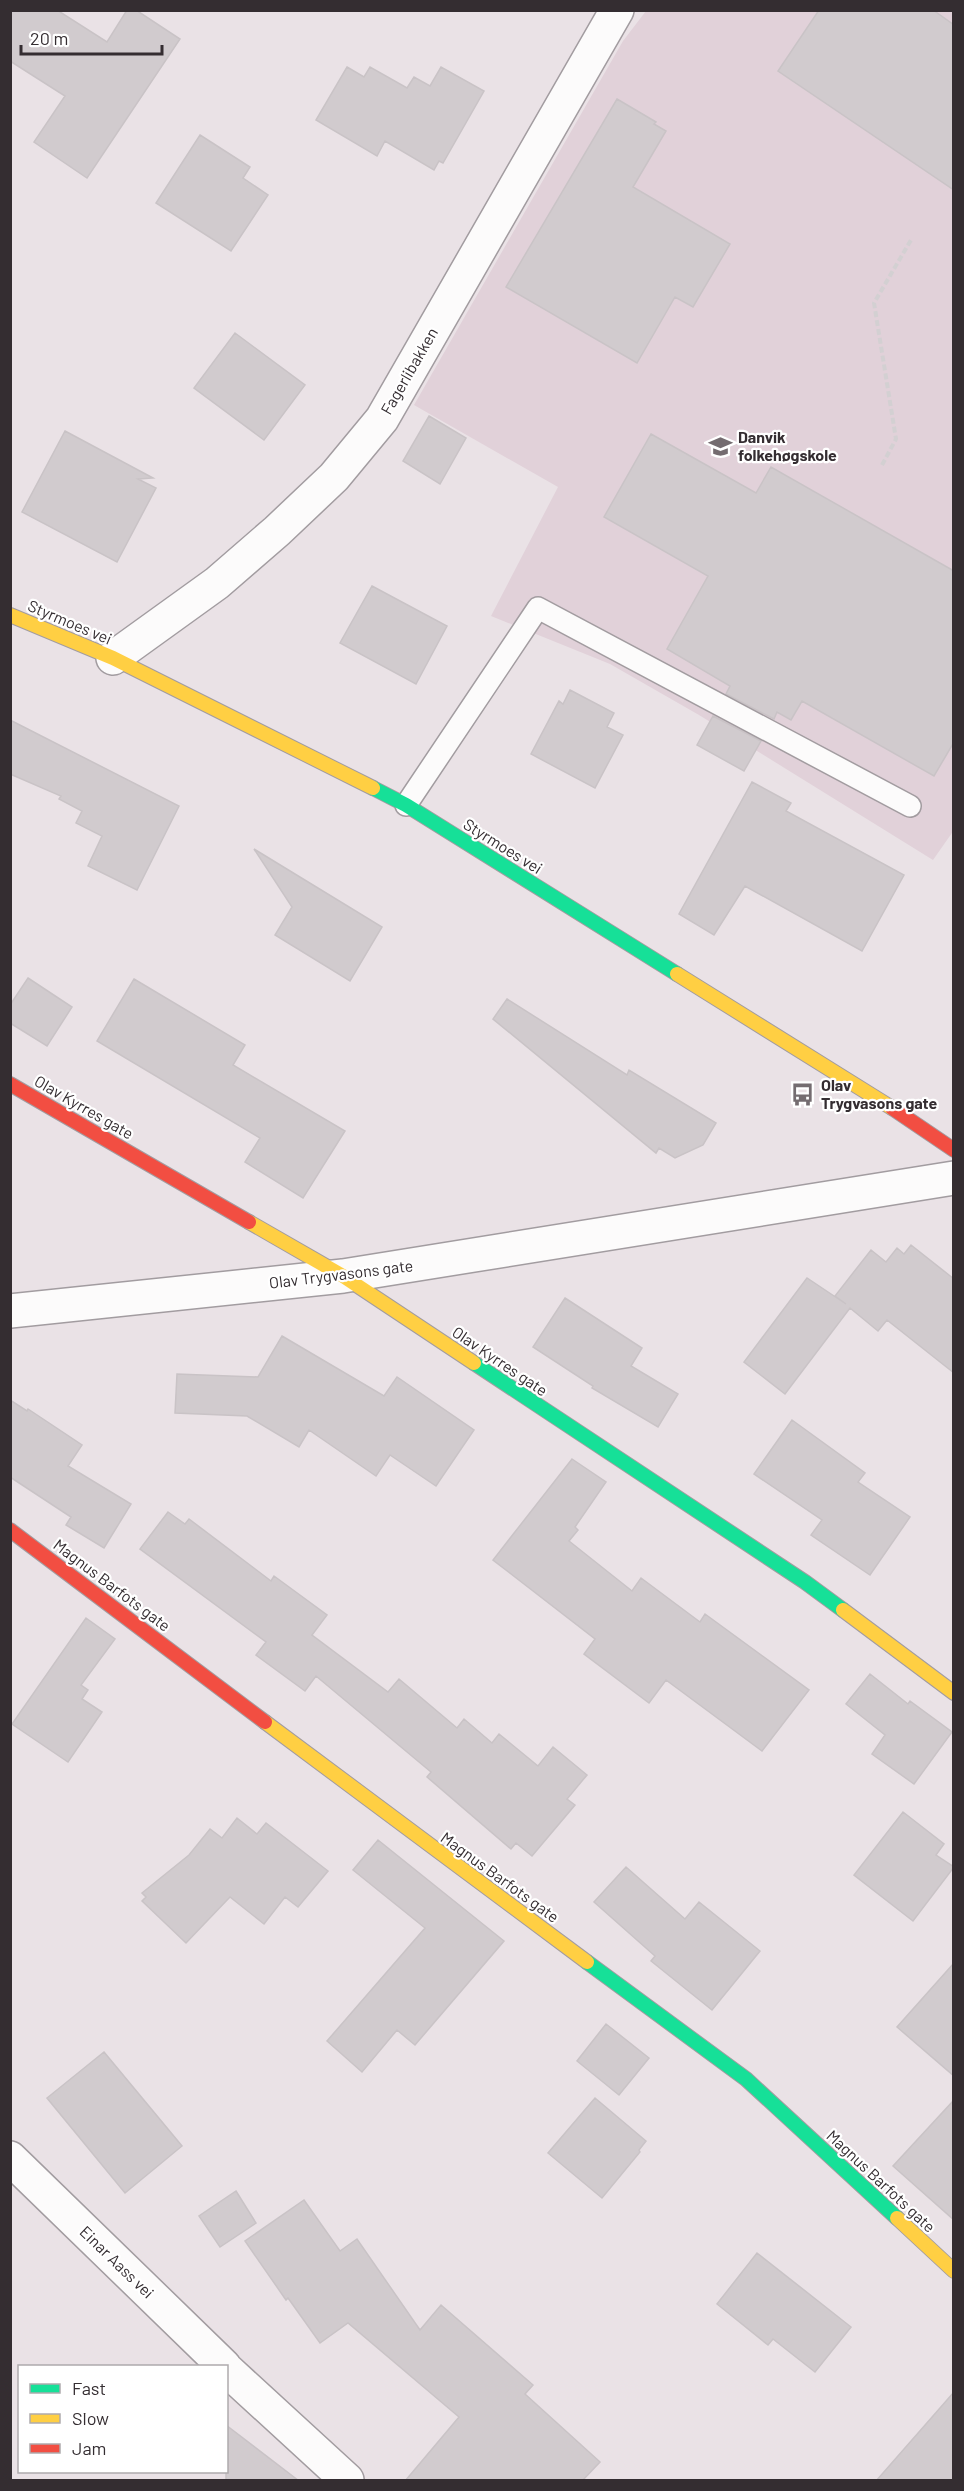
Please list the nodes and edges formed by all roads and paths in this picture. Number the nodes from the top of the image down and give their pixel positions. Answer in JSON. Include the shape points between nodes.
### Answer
{"nodes":[{"id":1,"x":617,"y":10,"type":"edge"},
{"id":2,"x":911,"y":240,"type":"dead end"},
{"id":3,"x":882,"y":465,"type":"dead end"},
{"id":4,"x":10,"y":615,"type":"edge"},
{"id":5,"x":113,"y":658,"type":"junction"},
{"id":6,"x":406,"y":805,"type":"junction"},
{"id":7,"x":910,"y":806,"type":"dead end"},
{"id":8,"x":10,"y":1083,"type":"edge"},
{"id":9,"x":954,"y":1150,"type":"edge"},
{"id":10,"x":954,"y":1178,"type":"edge"},
{"id":11,"x":343,"y":1276,"type":"junction"},
{"id":12,"x":10,"y":1311,"type":"edge"},
{"id":13,"x":10,"y":1530,"type":"edge"},
{"id":14,"x":954,"y":1693,"type":"edge"},
{"id":15,"x":10,"y":2158,"type":"edge"},
{"id":16,"x":954,"y":2271,"type":"edge"},
{"id":17,"x":222,"y":2365,"type":"edge"},
{"id":18,"x":228,"y":2371,"type":"edge"},
{"id":19,"x":347,"y":2481,"type":"edge"}],
"edges":[{"from":1,"to":5,"type":"street","name":"Fagerlibakken","via":[[382,419],[334,477],[278,531],[217,583]]},
{"from":2,"to":3,"type":"path","via":[[874,303],[896,439]]},
{"from":4,"to":5,"type":"street","name":"Styrmoes vei"},
{"from":5,"to":6,"type":"street","name":"Styrmoes vei"},
{"from":6,"to":7,"type":"lane","via":[[538,608]]},
{"from":6,"to":9,"type":"street","name":"Styrmoes vei"},
{"from":8,"to":11,"type":"street","name":"Olav Kyrres gate"},
{"from":10,"to":11,"type":"street","name":"Olav Trygvasons gate"},
{"from":11,"to":12,"type":"street","name":"Olav Trygvasons gate"},
{"from":11,"to":14,"type":"street","name":"Olav Kyrres gate","via":[[805,1582]]},
{"from":13,"to":16,"type":"street","name":"Magnus Barfots gate","via":[[746,2079]]},
{"from":15,"to":17,"type":"street","name":"Einar Aass vei"},
{"from":18,"to":19,"type":"street","name":"Einar Aass vei"}]}
